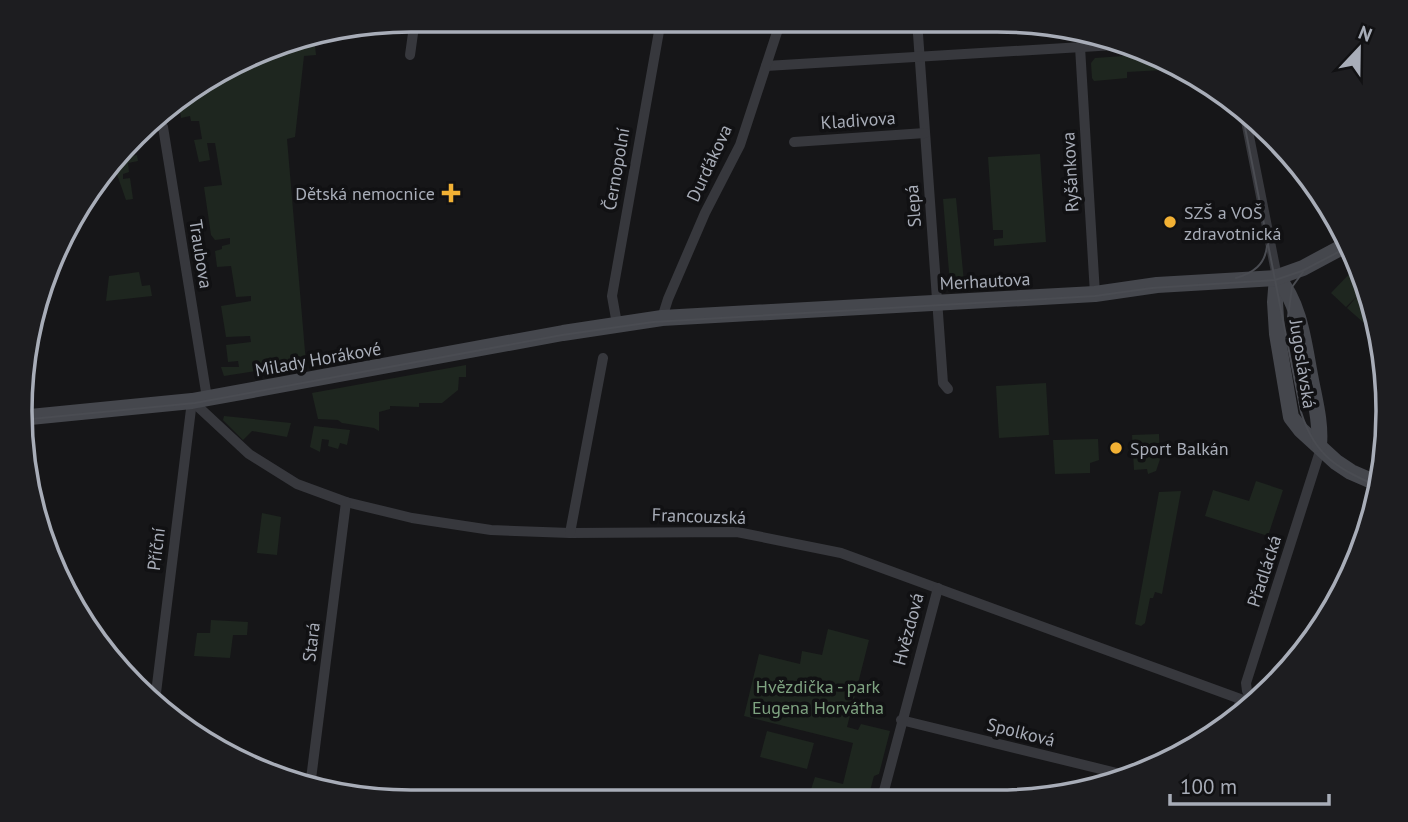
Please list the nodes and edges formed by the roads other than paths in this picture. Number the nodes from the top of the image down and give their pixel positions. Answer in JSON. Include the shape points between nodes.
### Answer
{"nodes":[{"id":1,"x":413,"y":32,"type":"edge"},
{"id":2,"x":659,"y":32,"type":"edge"},
{"id":3,"x":776,"y":32,"type":"edge"},
{"id":4,"x":918,"y":32,"type":"edge"},
{"id":5,"x":1100,"y":46,"type":"edge"},
{"id":6,"x":1080,"y":47,"type":"junction"},
{"id":7,"x":410,"y":54,"type":"dead end"},
{"id":8,"x":919,"y":57,"type":"junction"},
{"id":9,"x":766,"y":66,"type":"junction"},
{"id":10,"x":1247,"y":126,"type":"edge"},
{"id":11,"x":160,"y":127,"type":"edge"},
{"id":12,"x":925,"y":132,"type":"junction"},
{"id":13,"x":794,"y":142,"type":"dead end"},
{"id":14,"x":1340,"y":249,"type":"edge"},
{"id":15,"x":1277,"y":277,"type":"junction"},
{"id":16,"x":1095,"y":294,"type":"junction"},
{"id":17,"x":937,"y":303,"type":"junction"},
{"id":18,"x":663,"y":318,"type":"junction"},
{"id":19,"x":619,"y":324,"type":"junction"},
{"id":20,"x":603,"y":358,"type":"dead end"},
{"id":21,"x":948,"y":389,"type":"dead end"},
{"id":22,"x":200,"y":400,"type":"junction"},
{"id":23,"x":32,"y":417,"type":"edge"},
{"id":24,"x":1320,"y":447,"type":"junction"},
{"id":25,"x":1370,"y":480,"type":"edge"},
{"id":26,"x":346,"y":502,"type":"junction"},
{"id":27,"x":570,"y":533,"type":"junction"},
{"id":28,"x":937,"y":588,"type":"junction"},
{"id":29,"x":156,"y":692,"type":"edge"},
{"id":30,"x":1249,"y":694,"type":"edge"},
{"id":31,"x":1241,"y":700,"type":"edge"},
{"id":32,"x":901,"y":720,"type":"junction"},
{"id":33,"x":1113,"y":772,"type":"edge"},
{"id":34,"x":311,"y":777,"type":"edge"},
{"id":35,"x":884,"y":790,"type":"edge"}],
"edges":[{"from":1,"to":7,"type":"street"},
{"from":2,"to":19,"type":"street","name":"Černopolní","via":[[612,296]]},
{"from":3,"to":9,"type":"street","name":"Durďákova"},
{"from":4,"to":8,"type":"street","name":"Slepá"},
{"from":5,"to":6,"type":"street"},
{"from":6,"to":8,"type":"street"},
{"from":6,"to":16,"type":"street","name":"Ryšánkova"},
{"from":8,"to":9,"type":"street"},
{"from":8,"to":12,"type":"street","name":"Slepá"},
{"from":9,"to":18,"type":"street","name":"Durďákova","via":[[740,145],[705,213]]},
{"from":10,"to":15,"type":"street","name":"Jugoslávská"},
{"from":11,"to":22,"type":"street","name":"Traubova"},
{"from":12,"to":13,"type":"street","name":"Kladivova"},
{"from":12,"to":17,"type":"street","name":"Slepá"},
{"from":14,"to":15,"type":"street","name":"Merhautova"},
{"from":15,"to":16,"type":"street","name":"Merhautova"},
{"from":15,"to":24,"type":"street","name":"Jugoslávská","via":[[1290,295],[1302,331],[1319,417]]},
{"from":15,"to":24,"type":"street","name":"Jugoslávská","via":[[1277,334],[1291,417]]},
{"from":16,"to":17,"type":"street","name":"Merhautova"},
{"from":17,"to":18,"type":"street","name":"Merhautova"},
{"from":17,"to":21,"type":"street","name":"Slepá","via":[[943,383]]},
{"from":18,"to":19,"type":"street","name":"Merhautova"},
{"from":19,"to":22,"type":"street","name":"Milady Horákové"},
{"from":20,"to":27,"type":"street"},
{"from":22,"to":23,"type":"street","name":"Milady Horákové"},
{"from":22,"to":26,"type":"street","name":"Francouzská","via":[[249,454],[297,484]]},
{"from":22,"to":29,"type":"street","name":"Příční"},
{"from":24,"to":25,"type":"street","name":"Jugoslávská","via":[[1342,467]]},
{"from":24,"to":30,"type":"street","name":"Přadlácká","via":[[1246,683]]},
{"from":26,"to":27,"type":"street","name":"Francouzská","via":[[491,530]]},
{"from":26,"to":34,"type":"street","name":"Stará"},
{"from":27,"to":28,"type":"street","name":"Francouzská","via":[[737,532],[841,553]]},
{"from":28,"to":31,"type":"street","name":"Francouzská"},
{"from":28,"to":32,"type":"street","name":"Hvězdová"},
{"from":32,"to":33,"type":"street","name":"Spolková"},
{"from":32,"to":35,"type":"street","name":"Hvězdová"}]}
